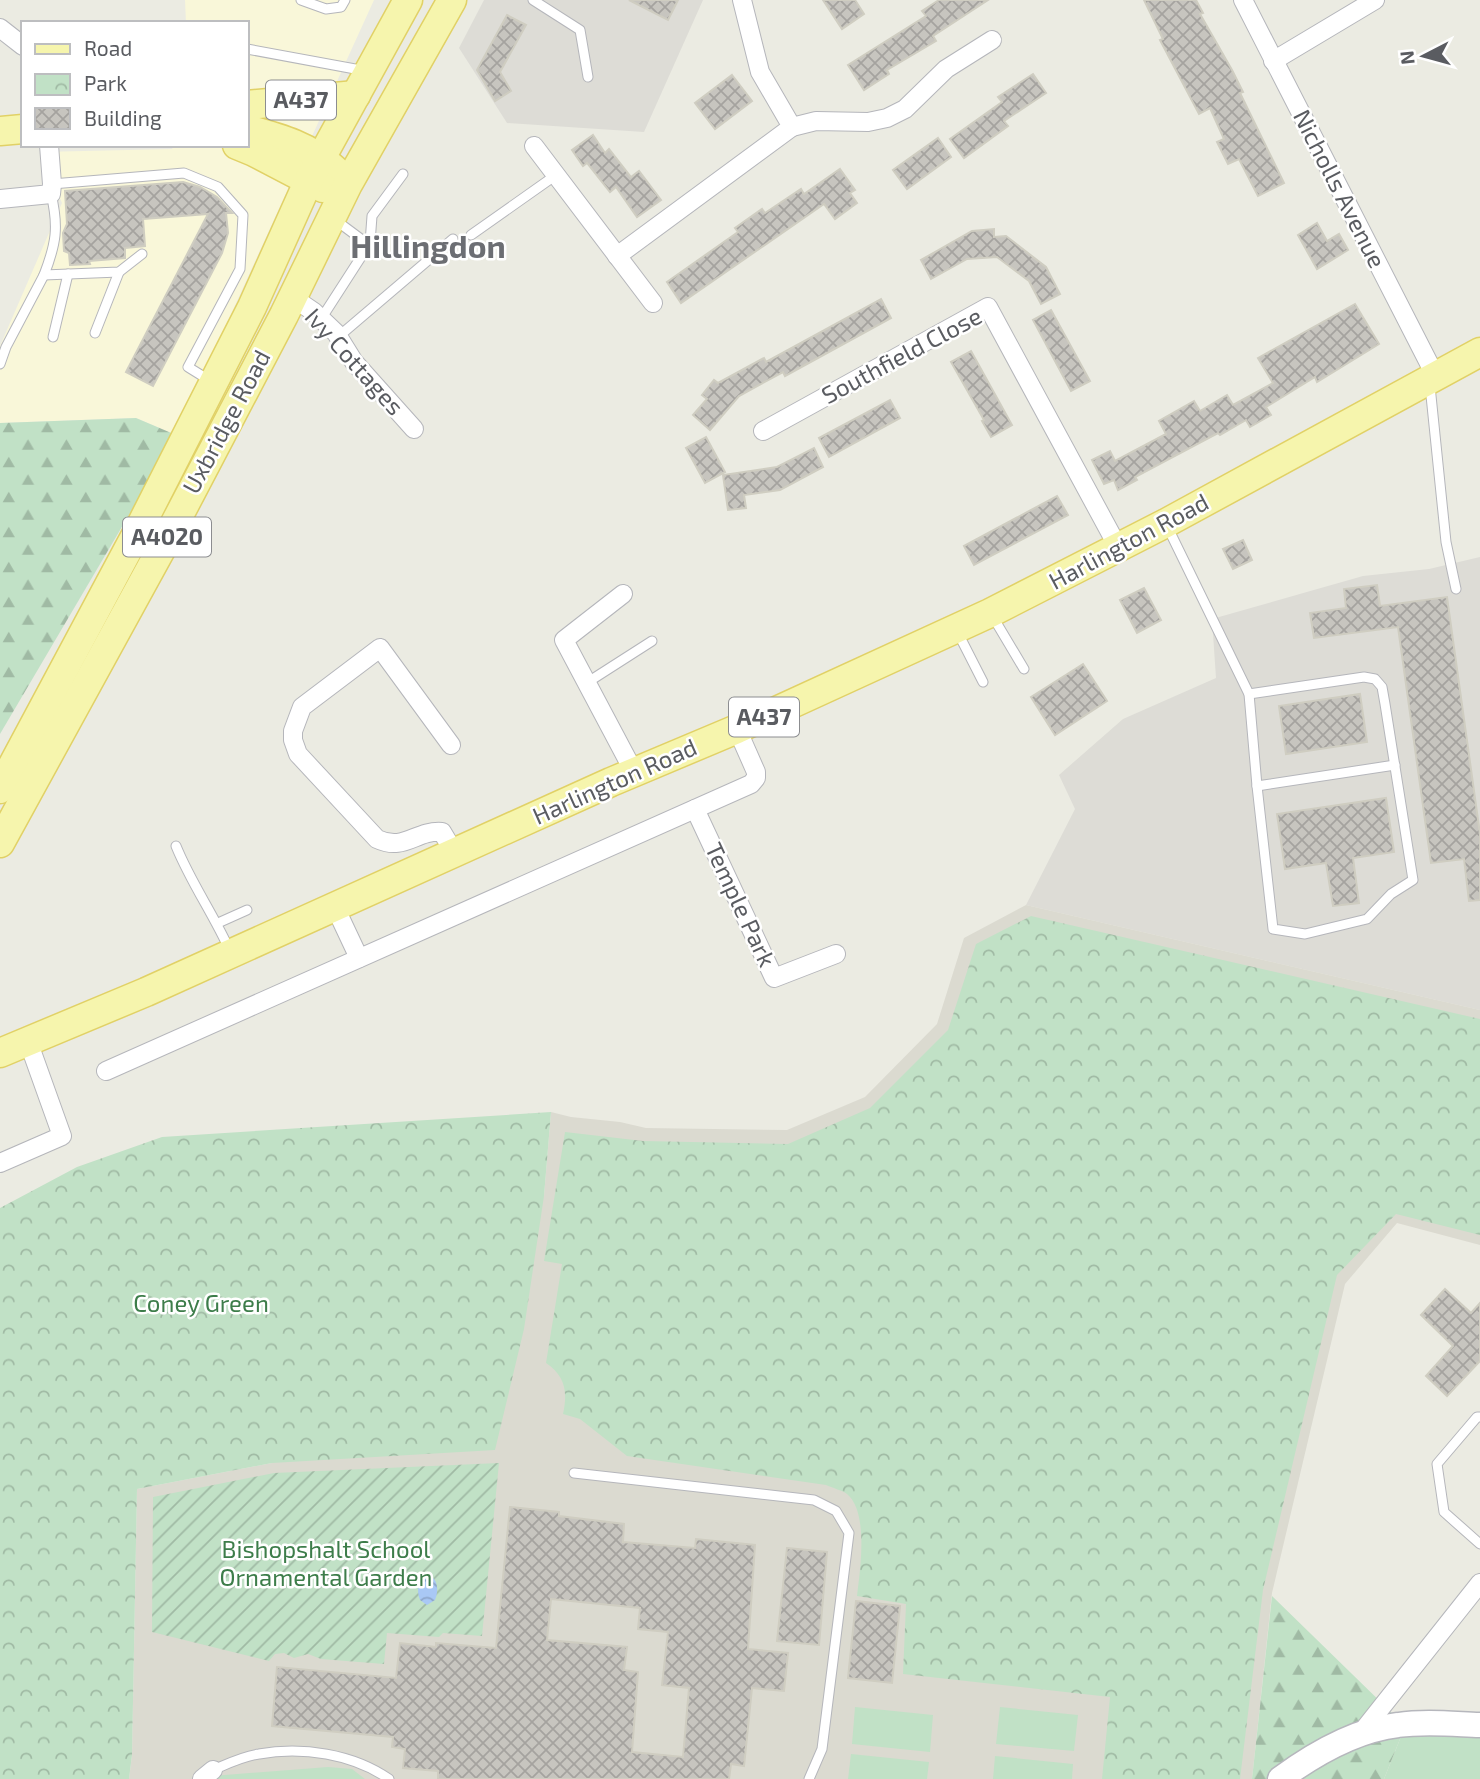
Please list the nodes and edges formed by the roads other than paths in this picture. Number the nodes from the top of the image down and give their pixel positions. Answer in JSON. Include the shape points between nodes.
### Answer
{"nodes":[{"id":1,"x":301,"y":0,"type":"edge"},
{"id":2,"x":345,"y":0,"type":"edge"},
{"id":3,"x":408,"y":0,"type":"edge"},
{"id":4,"x":452,"y":0,"type":"edge"},
{"id":5,"x":533,"y":0,"type":"edge"},
{"id":6,"x":742,"y":0,"type":"edge"},
{"id":7,"x":1243,"y":0,"type":"edge"},
{"id":8,"x":1375,"y":0,"type":"edge"},
{"id":9,"x":0,"y":28,"type":"edge"},
{"id":10,"x":992,"y":40,"type":"dead end"},
{"id":11,"x":21,"y":44,"type":"edge"},
{"id":12,"x":248,"y":49,"type":"edge"},
{"id":13,"x":1273,"y":61,"type":"junction"},
{"id":14,"x":589,"y":77,"type":"dead end"},
{"id":15,"x":362,"y":83,"type":"junction"},
{"id":16,"x":248,"y":105,"type":"edge"},
{"id":17,"x":792,"y":127,"type":"junction"},
{"id":18,"x":21,"y":129,"type":"edge"},
{"id":19,"x":248,"y":129,"type":"edge"},
{"id":20,"x":0,"y":131,"type":"edge"},
{"id":21,"x":534,"y":145,"type":"dead end"},
{"id":22,"x":49,"y":147,"type":"edge"},
{"id":23,"x":244,"y":147,"type":"edge"},
{"id":24,"x":315,"y":168,"type":"junction"},
{"id":25,"x":403,"y":174,"type":"dead end"},
{"id":26,"x":556,"y":175,"type":"junction"},
{"id":27,"x":51,"y":189,"type":"junction"},
{"id":28,"x":0,"y":199,"type":"edge"},
{"id":29,"x":340,"y":200,"type":"junction"},
{"id":30,"x":471,"y":235,"type":"dead end"},
{"id":31,"x":453,"y":239,"type":"dead end"},
{"id":32,"x":369,"y":245,"type":"junction"},
{"id":33,"x":142,"y":254,"type":"dead end"},
{"id":34,"x":617,"y":256,"type":"junction"},
{"id":35,"x":119,"y":272,"type":"junction"},
{"id":36,"x":68,"y":274,"type":"junction"},
{"id":37,"x":44,"y":275,"type":"junction"},
{"id":38,"x":292,"y":297,"type":"junction"},
{"id":39,"x":653,"y":303,"type":"dead end"},
{"id":40,"x":321,"y":319,"type":"junction"},
{"id":41,"x":95,"y":333,"type":"dead end"},
{"id":42,"x":53,"y":337,"type":"dead end"},
{"id":43,"x":338,"y":337,"type":"junction"},
{"id":44,"x":1480,"y":352,"type":"edge"},
{"id":45,"x":0,"y":365,"type":"edge"},
{"id":46,"x":1432,"y":379,"type":"junction"},
{"id":47,"x":213,"y":383,"type":"junction"},
{"id":48,"x":415,"y":429,"type":"dead end"},
{"id":49,"x":763,"y":431,"type":"dead end"},
{"id":50,"x":1166,"y":523,"type":"junction"},
{"id":51,"x":1118,"y":547,"type":"junction"},
{"id":52,"x":1457,"y":589,"type":"dead end"},
{"id":53,"x":623,"y":594,"type":"dead end"},
{"id":54,"x":990,"y":613,"type":"junction"},
{"id":55,"x":955,"y":629,"type":"junction"},
{"id":56,"x":652,"y":641,"type":"dead end"},
{"id":57,"x":1024,"y":669,"type":"dead end"},
{"id":58,"x":588,"y":682,"type":"junction"},
{"id":59,"x":983,"y":682,"type":"dead end"},
{"id":60,"x":1249,"y":694,"type":"junction"},
{"id":61,"x":737,"y":729,"type":"junction"},
{"id":62,"x":451,"y":745,"type":"dead end"},
{"id":63,"x":1395,"y":765,"type":"junction"},
{"id":64,"x":635,"y":772,"type":"junction"},
{"id":65,"x":1256,"y":786,"type":"junction"},
{"id":66,"x":0,"y":789,"type":"edge"},
{"id":67,"x":695,"y":809,"type":"junction"},
{"id":68,"x":0,"y":843,"type":"edge"},
{"id":69,"x":176,"y":846,"type":"dead end"},
{"id":70,"x":454,"y":852,"type":"junction"},
{"id":71,"x":335,"y":907,"type":"junction"},
{"id":72,"x":247,"y":910,"type":"dead end"},
{"id":73,"x":218,"y":923,"type":"junction"},
{"id":74,"x":231,"y":953,"type":"junction"},
{"id":75,"x":836,"y":954,"type":"dead end"},
{"id":76,"x":359,"y":958,"type":"junction"},
{"id":77,"x":28,"y":1041,"type":"junction"},
{"id":78,"x":0,"y":1053,"type":"edge"},
{"id":79,"x":106,"y":1071,"type":"dead end"},
{"id":80,"x":0,"y":1164,"type":"edge"},
{"id":81,"x":1480,"y":1417,"type":"edge"},
{"id":82,"x":574,"y":1473,"type":"dead end"},
{"id":83,"x":1480,"y":1544,"type":"edge"},
{"id":84,"x":1480,"y":1583,"type":"edge"},
{"id":85,"x":1480,"y":1725,"type":"edge"},
{"id":86,"x":1362,"y":1733,"type":"junction"},
{"id":87,"x":208,"y":1775,"type":"edge"},
{"id":88,"x":389,"y":1779,"type":"edge"},
{"id":89,"x":809,"y":1779,"type":"edge"},
{"id":90,"x":1280,"y":1779,"type":"edge"}],
"edges":[{"from":1,"to":2,"type":"lane","via":[[326,9],[341,6]]},
{"from":3,"to":15,"type":"main road","name":"Uxbridge Road","number":"A4020"},
{"from":4,"to":29,"type":"main road","name":"Uxbridge Road","number":"A4020"},
{"from":5,"to":14,"type":"lane","via":[[580,30]]},
{"from":6,"to":17,"type":"street","via":[[760,72]]},
{"from":7,"to":13,"type":"street","name":"Nicholls Avenue"},
{"from":8,"to":13,"type":"street"},
{"from":9,"to":11,"type":"street"},
{"from":10,"to":17,"type":"street","via":[[946,69],[905,109],[887,118],[816,121]]},
{"from":12,"to":15,"type":"lane"},
{"from":13,"to":46,"type":"street","name":"Nicholls Avenue"},
{"from":15,"to":16,"type":"main road","number":"A437"},
{"from":15,"to":24,"type":"main road","name":"Uxbridge Road","number":"A4020"},
{"from":17,"to":34,"type":"street"},
{"from":18,"to":20,"type":"main road"},
{"from":19,"to":24,"type":"main road","number":"A437","via":[[288,140]]},
{"from":21,"to":26,"type":"street"},
{"from":22,"to":27,"type":"street"},
{"from":23,"to":24,"type":"main road","number":"A437"},
{"from":24,"to":29,"type":"main road","number":"A437"},
{"from":24,"to":47,"type":"main road","name":"Uxbridge Road","number":"A4020"},
{"from":25,"to":32,"type":"lane","via":[[372,216]]},
{"from":26,"to":30,"type":"lane"},
{"from":26,"to":34,"type":"street"},
{"from":27,"to":28,"type":"street"},
{"from":27,"to":37,"type":"lane","via":[[57,217]]},
{"from":27,"to":47,"type":"lane","via":[[184,173],[218,187],[243,215],[240,269],[188,367]]},
{"from":29,"to":32,"type":"lane"},
{"from":29,"to":38,"type":"main road","name":"Uxbridge Road","number":"A4020"},
{"from":31,"to":43,"type":"lane"},
{"from":32,"to":40,"type":"lane"},
{"from":33,"to":35,"type":"lane"},
{"from":34,"to":39,"type":"street"},
{"from":35,"to":36,"type":"lane"},
{"from":35,"to":41,"type":"lane"},
{"from":36,"to":37,"type":"lane"},
{"from":36,"to":42,"type":"lane"},
{"from":37,"to":45,"type":"lane"},
{"from":38,"to":40,"type":"street","name":"Ivy Cottages"},
{"from":38,"to":68,"type":"main road","name":"Uxbridge Road","number":"A4020","via":[[164,544]]},
{"from":40,"to":43,"type":"street","name":"Ivy Cottages"},
{"from":43,"to":48,"type":"street","name":"Ivy Cottages","via":[[354,362]]},
{"from":44,"to":46,"type":"main road","name":"Harlington Road","number":"A437"},
{"from":46,"to":50,"type":"main road","name":"Harlington Road","number":"A437"},
{"from":46,"to":52,"type":"lane","via":[[1446,542]]},
{"from":47,"to":66,"type":"main road","name":"Uxbridge Road","number":"A4020"},
{"from":49,"to":51,"type":"street","name":"Southfield Close","via":[[988,307]]},
{"from":50,"to":51,"type":"main road","name":"Harlington Road","number":"A437"},
{"from":50,"to":60,"type":"lane"},
{"from":51,"to":54,"type":"main road","name":"Harlington Road","number":"A437"},
{"from":53,"to":58,"type":"street","via":[[564,640]]},
{"from":54,"to":55,"type":"main road","name":"Harlington Road","number":"A437"},
{"from":54,"to":57,"type":"lane"},
{"from":55,"to":59,"type":"lane"},
{"from":55,"to":61,"type":"main road","name":"Harlington Road","number":"A437"},
{"from":56,"to":58,"type":"lane"},
{"from":58,"to":64,"type":"street"},
{"from":60,"to":63,"type":"lane","via":[[1375,679],[1382,687]]},
{"from":60,"to":65,"type":"lane"},
{"from":61,"to":64,"type":"main road","name":"Harlington Road","number":"A437"},
{"from":61,"to":67,"type":"street","via":[[756,778]]},
{"from":62,"to":70,"type":"street","via":[[380,648],[302,707],[293,731],[298,754],[377,839],[395,845],[425,833],[442,832]]},
{"from":63,"to":65,"type":"lane"},
{"from":63,"to":65,"type":"lane","via":[[1413,880],[1391,894],[1367,919],[1305,934],[1273,929]]},
{"from":64,"to":70,"type":"main road","name":"Harlington Road","number":"A437"},
{"from":67,"to":75,"type":"street","name":"Temple Park","via":[[774,978]]},
{"from":67,"to":76,"type":"street"},
{"from":69,"to":73,"type":"lane","via":[[188,876]]},
{"from":70,"to":71,"type":"main road","name":"Harlington Road","number":"A437"},
{"from":71,"to":74,"type":"main road","name":"Harlington Road","number":"A437"},
{"from":71,"to":76,"type":"street"},
{"from":72,"to":73,"type":"lane"},
{"from":73,"to":74,"type":"lane"},
{"from":74,"to":77,"type":"main road","name":"Harlington Road","number":"A437"},
{"from":76,"to":79,"type":"street"},
{"from":77,"to":78,"type":"main road","name":"Harlington Road","number":"A437"},
{"from":77,"to":80,"type":"street","via":[[62,1136]]},
{"from":81,"to":83,"type":"lane","via":[[1437,1464],[1444,1512]]},
{"from":82,"to":89,"type":"lane","via":[[814,1500],[835,1511],[849,1534],[822,1749]]},
{"from":84,"to":86,"type":"street"},
{"from":85,"to":86,"type":"street","via":[[1406,1724]]},
{"from":86,"to":90,"type":"street","via":[[1308,1759]]},
{"from":87,"to":88,"type":"lane","via":[[256,1754],[296,1752],[356,1761]]}]}
